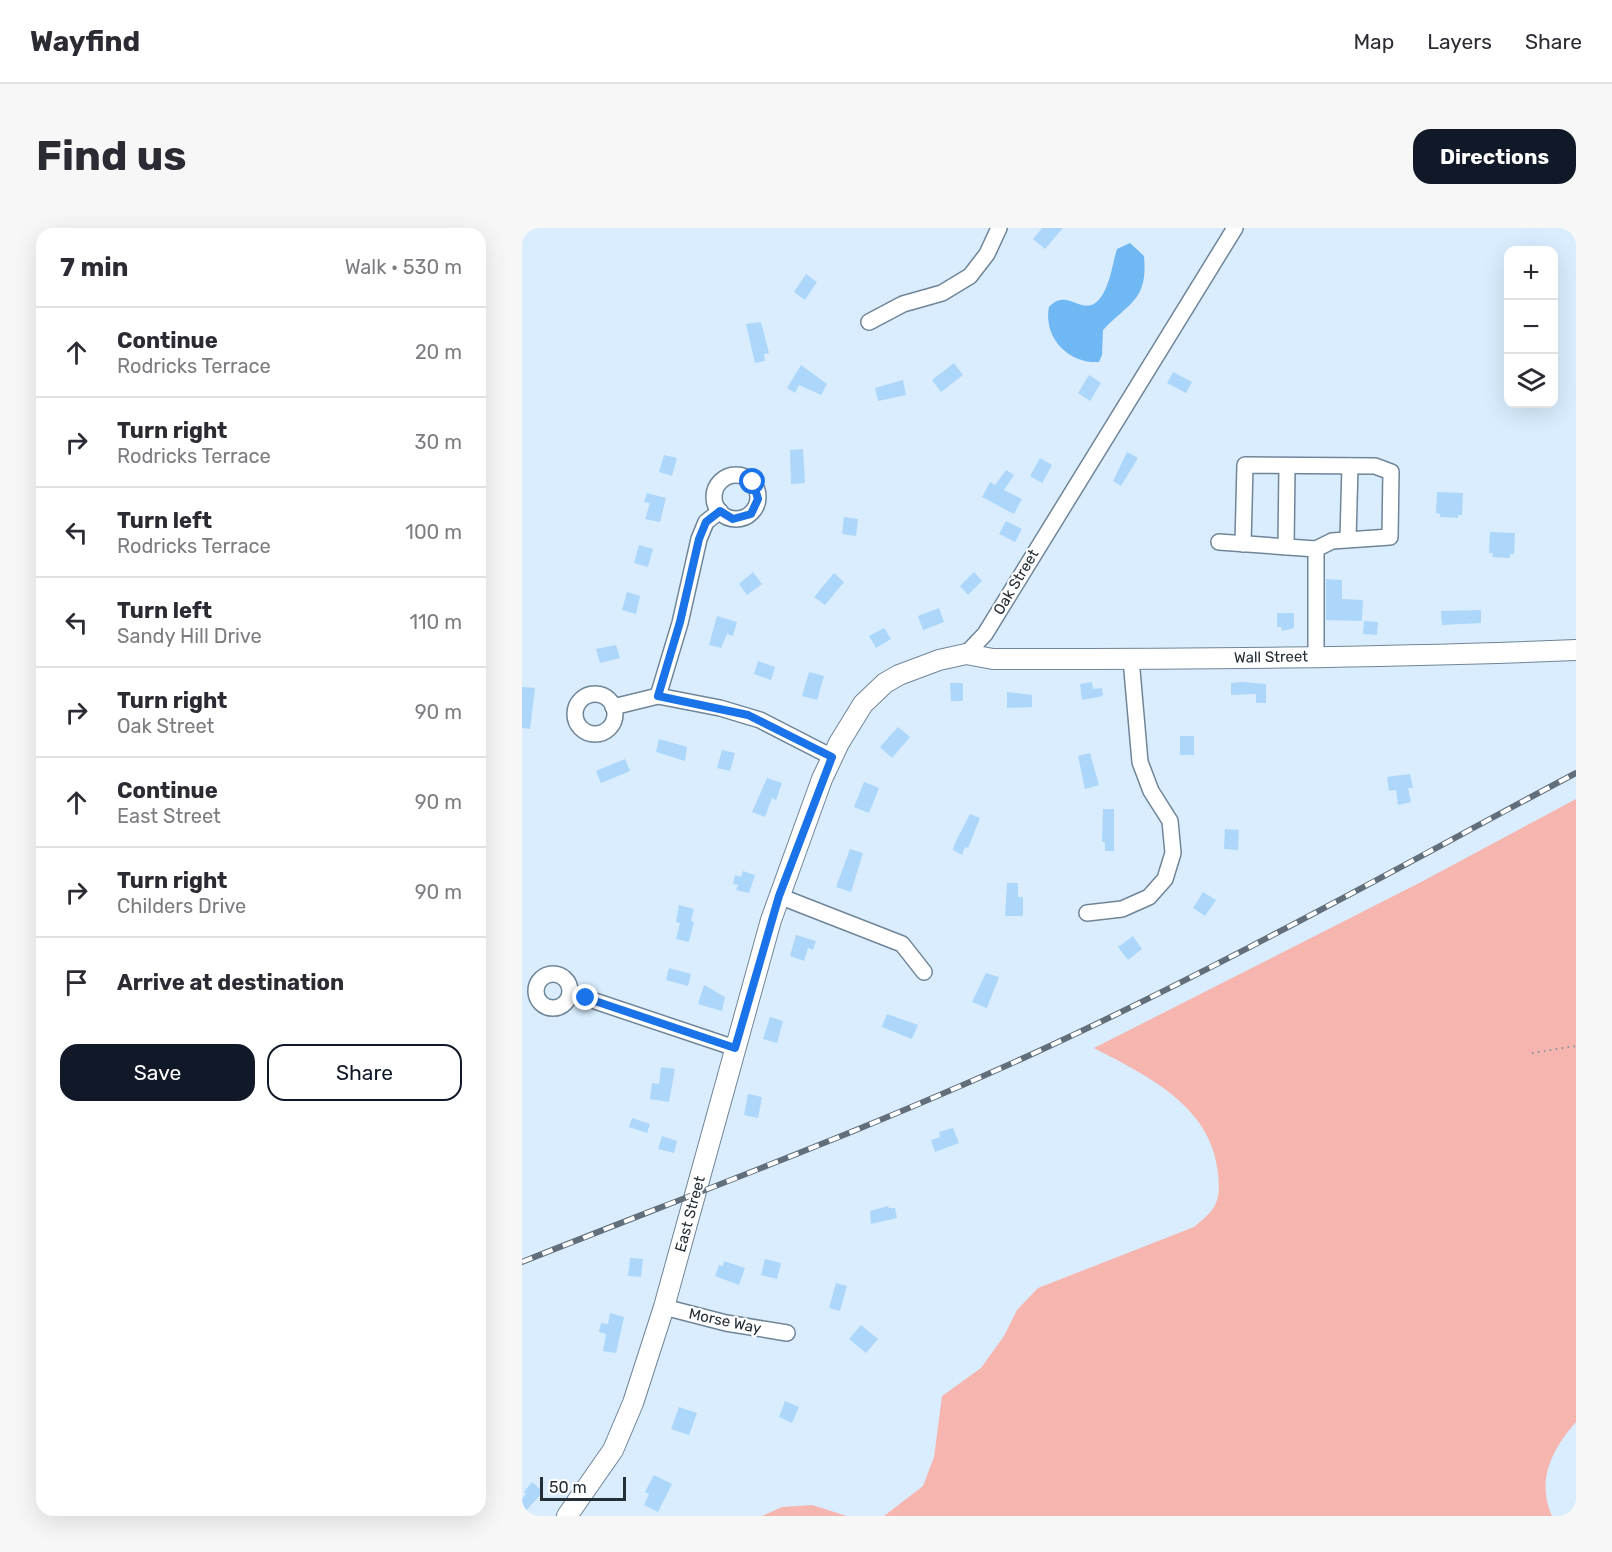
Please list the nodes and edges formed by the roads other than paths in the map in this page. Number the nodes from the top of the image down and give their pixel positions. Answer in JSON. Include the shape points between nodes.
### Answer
{"nodes":[{"id":1,"x":999,"y":228,"type":"edge"},
{"id":2,"x":1234,"y":228,"type":"edge"},
{"id":3,"x":869,"y":322,"type":"dead end"},
{"id":4,"x":1287,"y":466,"type":"junction"},
{"id":5,"x":1350,"y":466,"type":"junction"},
{"id":6,"x":720,"y":511,"type":"dead end"},
{"id":7,"x":1348,"y":539,"type":"junction"},
{"id":8,"x":1219,"y":542,"type":"dead end"},
{"id":9,"x":1243,"y":544,"type":"junction"},
{"id":10,"x":1286,"y":547,"type":"junction"},
{"id":11,"x":1316,"y":549,"type":"junction"},
{"id":12,"x":1576,"y":650,"type":"edge"},
{"id":13,"x":966,"y":654,"type":"junction"},
{"id":14,"x":1316,"y":657,"type":"junction"},
{"id":15,"x":1131,"y":659,"type":"junction"},
{"id":16,"x":658,"y":696,"type":"junction"},
{"id":17,"x":613,"y":707,"type":"dead end"},
{"id":18,"x":832,"y":757,"type":"junction"},
{"id":19,"x":779,"y":896,"type":"junction"},
{"id":20,"x":1087,"y":913,"type":"dead end"},
{"id":21,"x":924,"y":972,"type":"dead end"},
{"id":22,"x":571,"y":993,"type":"dead end"},
{"id":23,"x":735,"y":1048,"type":"junction"},
{"id":24,"x":664,"y":1307,"type":"junction"},
{"id":25,"x":787,"y":1333,"type":"dead end"},
{"id":26,"x":567,"y":1516,"type":"edge"}],
"edges":[{"from":1,"to":3,"type":"street","via":[[987,254],[970,276],[942,293],[903,304]]},
{"from":2,"to":13,"type":"street","name":"Oak Street","via":[[985,634]]},
{"from":4,"to":5,"type":"street"},
{"from":4,"to":9,"type":"street","via":[[1245,465]]},
{"from":4,"to":10,"type":"street"},
{"from":5,"to":7,"type":"street"},
{"from":5,"to":7,"type":"street","via":[[1375,466],[1391,472],[1390,537]]},
{"from":6,"to":16,"type":"street","via":[[706,522],[699,539]]},
{"from":7,"to":11,"type":"street"},
{"from":8,"to":9,"type":"street"},
{"from":9,"to":10,"type":"street"},
{"from":10,"to":11,"type":"street"},
{"from":11,"to":14,"type":"street"},
{"from":12,"to":14,"type":"main road","name":"Wall Street"},
{"from":13,"to":15,"type":"main road","name":"Wall Street","via":[[993,659]]},
{"from":13,"to":18,"type":"main road","via":[[939,660],[885,683],[854,716]]},
{"from":14,"to":15,"type":"main road","name":"Wall Street"},
{"from":15,"to":20,"type":"street","via":[[1140,762],[1151,791],[1170,821],[1173,853],[1165,879],[1149,897],[1122,909]]},
{"from":16,"to":17,"type":"street"},
{"from":16,"to":18,"type":"street","via":[[748,715]]},
{"from":18,"to":19,"type":"main road"},
{"from":19,"to":21,"type":"street","via":[[902,944]]},
{"from":19,"to":23,"type":"main road","name":"East Street"},
{"from":22,"to":23,"type":"street"},
{"from":23,"to":24,"type":"main road","name":"East Street"},
{"from":24,"to":25,"type":"street","name":"Morse Way"},
{"from":24,"to":26,"type":"main road","name":"East Street","via":[[633,1403],[613,1450]]}]}
